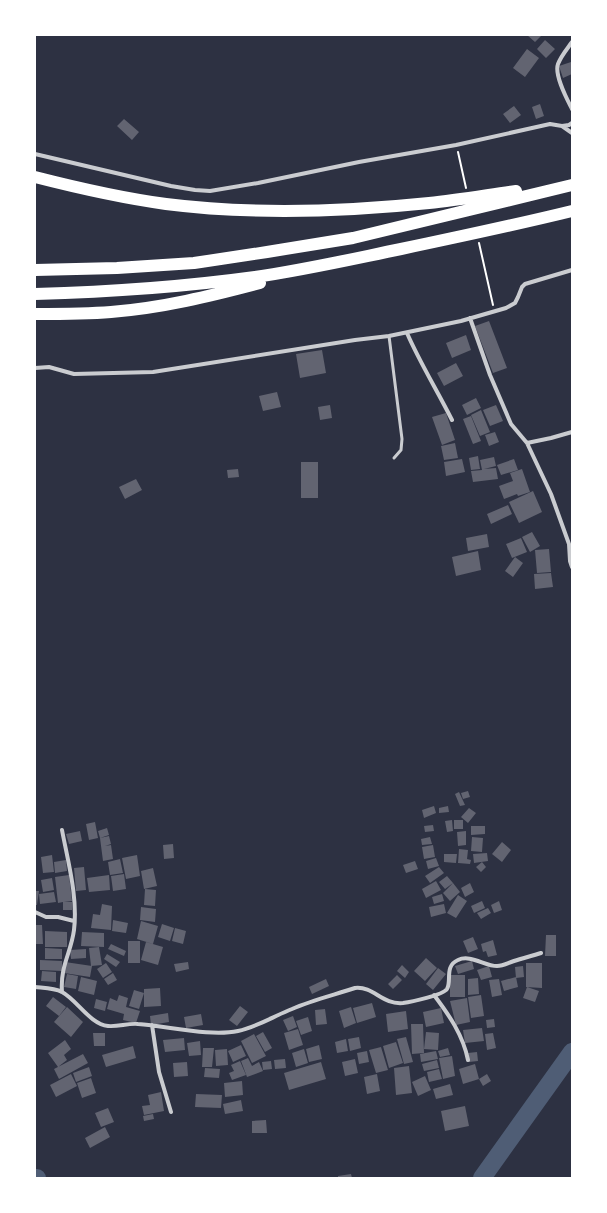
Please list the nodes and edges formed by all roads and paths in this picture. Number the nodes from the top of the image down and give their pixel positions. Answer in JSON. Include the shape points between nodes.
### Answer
{"nodes":[{"id":1,"x":572,"y":42,"type":"edge"},
{"id":2,"x":572,"y":109,"type":"edge"},
{"id":3,"x":572,"y":123,"type":"edge"},
{"id":4,"x":562,"y":126,"type":"junction"},
{"id":5,"x":572,"y":133,"type":"edge"},
{"id":6,"x":35,"y":154,"type":"edge"},
{"id":7,"x":35,"y":177,"type":"edge"},
{"id":8,"x":572,"y":183,"type":"edge"},
{"id":9,"x":572,"y":211,"type":"edge"},
{"id":10,"x":319,"y":266,"type":"junction"},
{"id":11,"x":35,"y":270,"type":"edge"},
{"id":12,"x":572,"y":270,"type":"edge"},
{"id":13,"x":35,"y":294,"type":"edge"},
{"id":14,"x":35,"y":314,"type":"edge"},
{"id":15,"x":470,"y":318,"type":"junction"},
{"id":16,"x":407,"y":332,"type":"junction"},
{"id":17,"x":389,"y":336,"type":"junction"},
{"id":18,"x":35,"y":368,"type":"edge"},
{"id":19,"x":452,"y":420,"type":"dead end"},
{"id":20,"x":572,"y":432,"type":"edge"},
{"id":21,"x":527,"y":443,"type":"junction"},
{"id":22,"x":394,"y":458,"type":"dead end"},
{"id":23,"x":572,"y":567,"type":"edge"},
{"id":24,"x":62,"y":830,"type":"dead end"},
{"id":25,"x":35,"y":912,"type":"edge"},
{"id":26,"x":74,"y":921,"type":"junction"},
{"id":27,"x":541,"y":953,"type":"dead end"},
{"id":28,"x":35,"y":987,"type":"edge"},
{"id":29,"x":62,"y":992,"type":"junction"},
{"id":30,"x":434,"y":995,"type":"junction"},
{"id":31,"x":152,"y":1025,"type":"junction"},
{"id":32,"x":468,"y":1060,"type":"dead end"},
{"id":33,"x":171,"y":1112,"type":"dead end"}],
"edges":[{"from":1,"to":2,"type":"street","via":[[559,61],[557,69]]},
{"from":3,"to":4,"type":"street"},
{"from":4,"to":5,"type":"street"},
{"from":4,"to":6,"type":"street","via":[[543,125],[456,145],[210,191],[164,184]]},
{"from":7,"to":8,"type":"highway","via":[[166,204],[223,209],[301,211],[429,203]]},
{"from":8,"to":11,"type":"highway","via":[[352,238],[267,252],[186,263]]},
{"from":9,"to":10,"type":"highway","via":[[477,234]]},
{"from":10,"to":13,"type":"highway","via":[[216,282],[131,290]]},
{"from":10,"to":14,"type":"highway","via":[[173,304],[111,312]]},
{"from":12,"to":15,"type":"street","via":[[525,284],[512,305]]},
{"from":15,"to":16,"type":"street"},
{"from":15,"to":21,"type":"street","via":[[511,424]]},
{"from":16,"to":17,"type":"street"},
{"from":16,"to":19,"type":"street","via":[[417,357]]},
{"from":17,"to":18,"type":"street","via":[[153,372],[74,374],[49,367]]},
{"from":17,"to":22,"type":"lane","via":[[402,439],[401,450]]},
{"from":20,"to":21,"type":"street"},
{"from":21,"to":23,"type":"street","via":[[565,531]]},
{"from":24,"to":26,"type":"street","via":[[75,897]]},
{"from":25,"to":26,"type":"street","via":[[46,917]]},
{"from":26,"to":29,"type":"street","via":[[72,938],[62,971]]},
{"from":27,"to":30,"type":"street","via":[[496,966],[465,958],[458,960],[450,969],[447,989]]},
{"from":28,"to":29,"type":"street"},
{"from":29,"to":31,"type":"street","via":[[102,1024]]},
{"from":30,"to":31,"type":"street","via":[[415,1001],[394,1003],[360,988],[303,1005],[238,1031],[209,1032]]},
{"from":30,"to":32,"type":"street","via":[[457,1030]]},
{"from":31,"to":33,"type":"street","via":[[159,1072]]}]}
